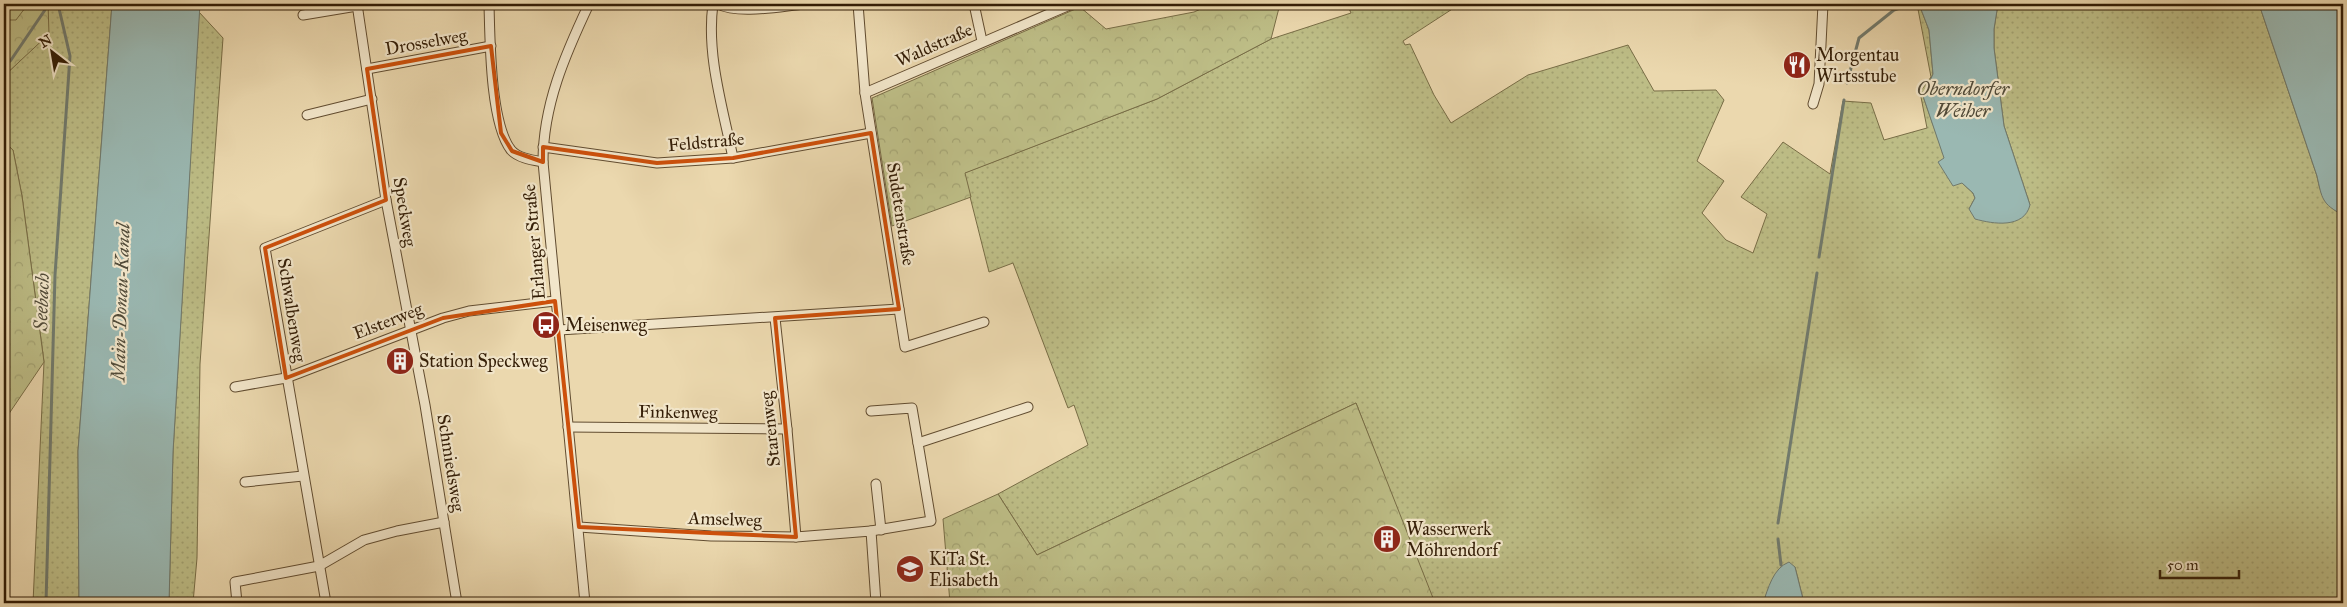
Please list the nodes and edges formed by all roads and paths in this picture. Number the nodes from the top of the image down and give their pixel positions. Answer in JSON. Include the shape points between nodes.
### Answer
{"nodes":[{"id":1,"x":489,"y":4,"type":"edge"},
{"id":2,"x":589,"y":4,"type":"edge"},
{"id":3,"x":713,"y":4,"type":"edge"},
{"id":4,"x":718,"y":4,"type":"edge"},
{"id":5,"x":805,"y":4,"type":"edge"},
{"id":6,"x":858,"y":4,"type":"edge"},
{"id":7,"x":974,"y":4,"type":"edge"},
{"id":8,"x":1072,"y":4,"type":"edge"},
{"id":9,"x":1823,"y":4,"type":"edge"},
{"id":10,"x":357,"y":5,"type":"edge"},
{"id":11,"x":303,"y":15,"type":"dead end"},
{"id":12,"x":982,"y":41,"type":"junction"},
{"id":13,"x":491,"y":46,"type":"junction"},
{"id":14,"x":367,"y":69,"type":"junction"},
{"id":15,"x":864,"y":93,"type":"junction"},
{"id":16,"x":372,"y":99,"type":"junction"},
{"id":17,"x":1813,"y":104,"type":"dead end"},
{"id":18,"x":307,"y":115,"type":"dead end"},
{"id":19,"x":871,"y":133,"type":"junction"},
{"id":20,"x":543,"y":147,"type":"junction"},
{"id":21,"x":733,"y":158,"type":"junction"},
{"id":22,"x":542,"y":162,"type":"junction"},
{"id":23,"x":386,"y":200,"type":"junction"},
{"id":24,"x":555,"y":301,"type":"junction"},
{"id":25,"x":900,"y":309,"type":"junction"},
{"id":26,"x":774,"y":318,"type":"junction"},
{"id":27,"x":984,"y":322,"type":"dead end"},
{"id":28,"x":409,"y":329,"type":"junction"},
{"id":29,"x":559,"y":330,"type":"junction"},
{"id":30,"x":286,"y":378,"type":"junction"},
{"id":31,"x":235,"y":387,"type":"dead end"},
{"id":32,"x":1028,"y":407,"type":"dead end"},
{"id":33,"x":871,"y":411,"type":"dead end"},
{"id":34,"x":568,"y":427,"type":"junction"},
{"id":35,"x":788,"y":429,"type":"junction"},
{"id":36,"x":918,"y":443,"type":"junction"},
{"id":37,"x":303,"y":476,"type":"junction"},
{"id":38,"x":245,"y":482,"type":"dead end"},
{"id":39,"x":876,"y":484,"type":"dead end"},
{"id":40,"x":444,"y":522,"type":"junction"},
{"id":41,"x":579,"y":527,"type":"junction"},
{"id":42,"x":881,"y":530,"type":"junction"},
{"id":43,"x":871,"y":531,"type":"junction"},
{"id":44,"x":796,"y":537,"type":"junction"},
{"id":45,"x":319,"y":566,"type":"junction"},
{"id":46,"x":237,"y":603,"type":"edge"},
{"id":47,"x":326,"y":603,"type":"edge"},
{"id":48,"x":458,"y":603,"type":"edge"},
{"id":49,"x":585,"y":603,"type":"edge"},
{"id":50,"x":876,"y":603,"type":"edge"}],
"edges":[{"from":1,"to":13,"type":"street"},
{"from":2,"to":20,"type":"street","name":"Erlanger Straße","via":[[558,71]]},
{"from":3,"to":21,"type":"street","via":[[713,49]]},
{"from":4,"to":5,"type":"street","via":[[739,9]]},
{"from":6,"to":15,"type":"street","name":"Sudetenstraße"},
{"from":7,"to":12,"type":"street"},
{"from":8,"to":12,"type":"street","name":"Waldstraße"},
{"from":9,"to":17,"type":"street","via":[[1819,84]]},
{"from":10,"to":11,"type":"street","name":"Speckweg"},
{"from":10,"to":14,"type":"street","name":"Speckweg"},
{"from":12,"to":15,"type":"street","name":"Waldstraße"},
{"from":13,"to":14,"type":"street","name":"Drosselweg"},
{"from":13,"to":22,"type":"street","via":[[501,133],[512,151]]},
{"from":14,"to":16,"type":"street","name":"Speckweg"},
{"from":15,"to":19,"type":"street","name":"Sudetenstraße"},
{"from":16,"to":18,"type":"street"},
{"from":16,"to":23,"type":"street","name":"Speckweg"},
{"from":19,"to":21,"type":"street","name":"Feldstraße"},
{"from":19,"to":25,"type":"street","name":"Sudetenstraße"},
{"from":20,"to":21,"type":"street","name":"Feldstraße","via":[[657,163]]},
{"from":20,"to":22,"type":"street","name":"Erlanger Straße"},
{"from":22,"to":24,"type":"street","name":"Erlanger Straße"},
{"from":23,"to":28,"type":"street","name":"Speckweg"},
{"from":23,"to":30,"type":"street","name":"Schwalbenweg","via":[[265,248]]},
{"from":24,"to":28,"type":"street","name":"Elsterweg","via":[[470,311]]},
{"from":24,"to":29,"type":"street","name":"Erlanger Straße"},
{"from":25,"to":26,"type":"street"},
{"from":25,"to":27,"type":"street","name":"Sudetenstraße","via":[[905,347]]},
{"from":26,"to":29,"type":"street"},
{"from":26,"to":35,"type":"street","name":"Starenweg"},
{"from":28,"to":30,"type":"street","name":"Elsterweg"},
{"from":28,"to":40,"type":"street","name":"Schmiedsweg"},
{"from":29,"to":34,"type":"street","name":"Erlanger Straße"},
{"from":30,"to":31,"type":"street","name":"Elsterweg"},
{"from":30,"to":37,"type":"street","name":"Schwalbenweg"},
{"from":32,"to":36,"type":"street"},
{"from":33,"to":36,"type":"street","name":"Amselweg","via":[[912,408]]},
{"from":34,"to":35,"type":"street","name":"Finkenweg"},
{"from":34,"to":41,"type":"street","name":"Erlanger Straße"},
{"from":35,"to":44,"type":"street","name":"Starenweg"},
{"from":36,"to":42,"type":"street","name":"Amselweg","via":[[932,521]]},
{"from":37,"to":38,"type":"street"},
{"from":37,"to":45,"type":"street","name":"Schwalbenweg"},
{"from":39,"to":42,"type":"street"},
{"from":40,"to":45,"type":"street","via":[[364,540]]},
{"from":40,"to":48,"type":"street","name":"Schmiedsweg"},
{"from":41,"to":44,"type":"street","name":"Amselweg","via":[[711,536]]},
{"from":41,"to":49,"type":"street","name":"Erlanger Straße"},
{"from":42,"to":43,"type":"street","name":"Amselweg"},
{"from":43,"to":44,"type":"street","name":"Amselweg"},
{"from":43,"to":50,"type":"street"},
{"from":45,"to":46,"type":"street","via":[[235,582]]},
{"from":45,"to":47,"type":"street","name":"Schwalbenweg"}]}
